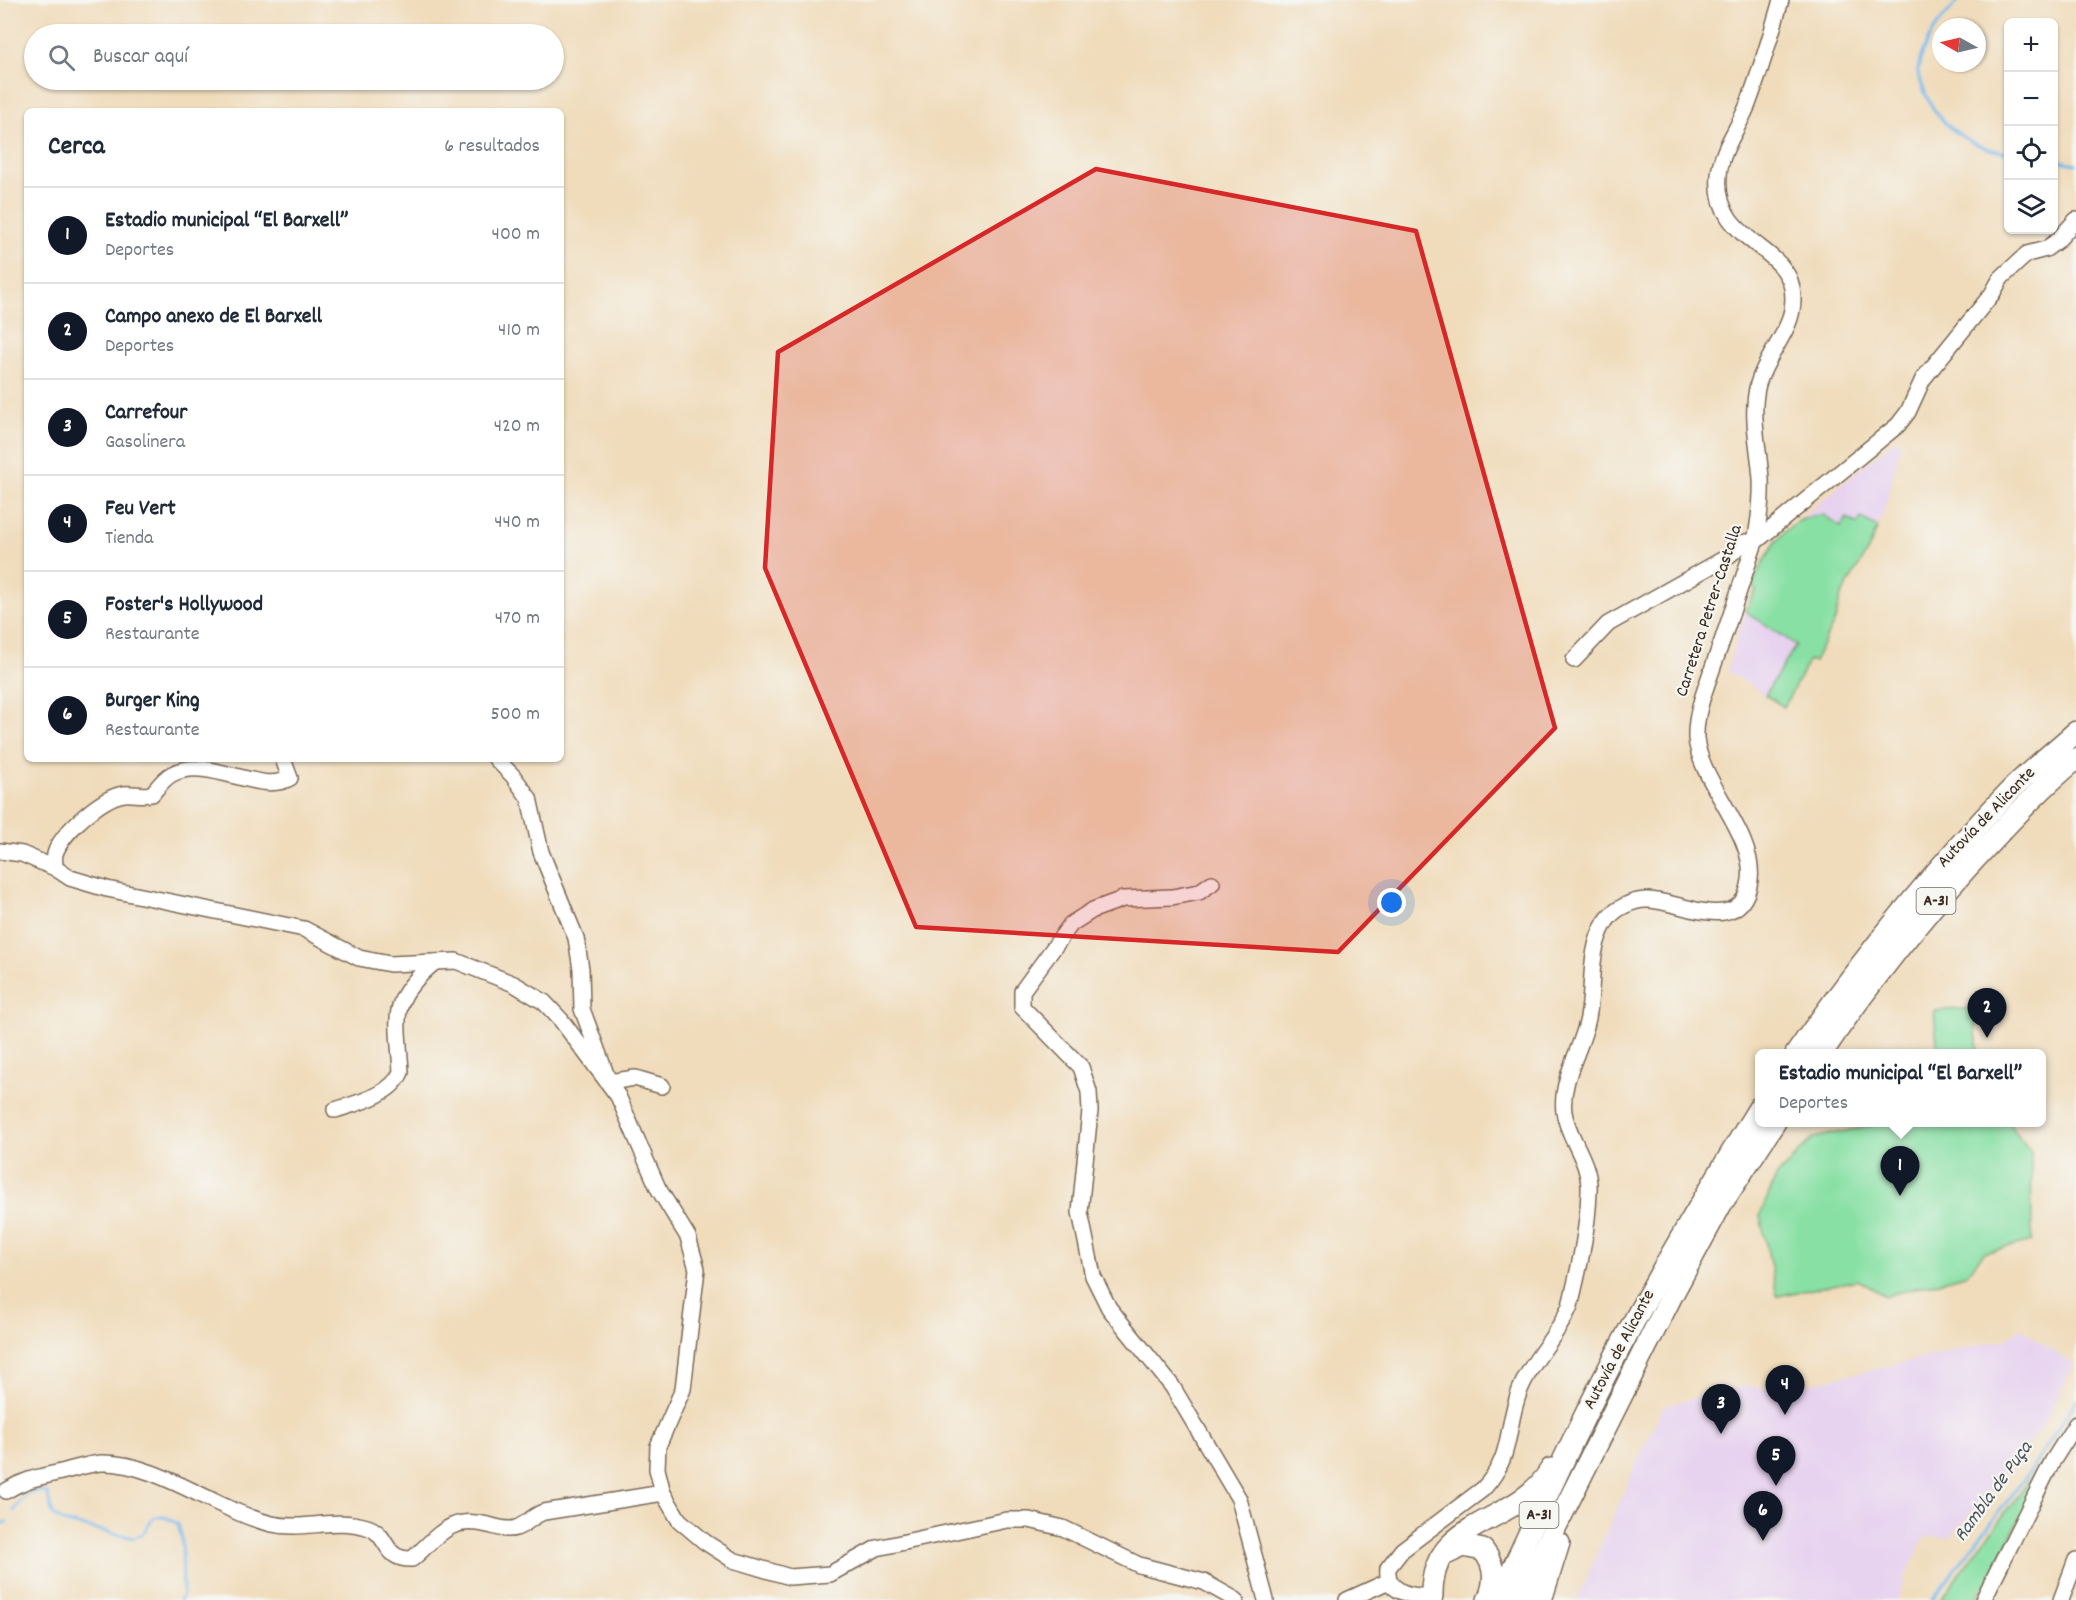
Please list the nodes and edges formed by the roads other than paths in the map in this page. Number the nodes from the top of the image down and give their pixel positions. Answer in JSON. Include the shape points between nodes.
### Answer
{"nodes":[{"id":1,"x":1781,"y":0,"type":"edge"},
{"id":2,"x":2076,"y":220,"type":"edge"},
{"id":3,"x":1755,"y":542,"type":"junction"},
{"id":4,"x":1574,"y":660,"type":"dead end"},
{"id":5,"x":2076,"y":732,"type":"edge"},
{"id":6,"x":2073,"y":761,"type":"edge"},
{"id":7,"x":284,"y":762,"type":"edge"},
{"id":8,"x":499,"y":762,"type":"edge"},
{"id":9,"x":0,"y":851,"type":"edge"},
{"id":10,"x":55,"y":868,"type":"junction"},
{"id":11,"x":1212,"y":883,"type":"dead end"},
{"id":12,"x":435,"y":962,"type":"junction"},
{"id":13,"x":1799,"y":1049,"type":"edge"},
{"id":14,"x":1824,"y":1049,"type":"edge"},
{"id":15,"x":609,"y":1082,"type":"junction"},
{"id":16,"x":662,"y":1086,"type":"dead end"},
{"id":17,"x":334,"y":1110,"type":"dead end"},
{"id":18,"x":1755,"y":1114,"type":"edge"},
{"id":19,"x":1771,"y":1127,"type":"edge"},
{"id":20,"x":2076,"y":1424,"type":"edge"},
{"id":21,"x":1578,"y":1428,"type":"junction"},
{"id":22,"x":1603,"y":1436,"type":"junction"},
{"id":23,"x":6,"y":1491,"type":"dead end"},
{"id":24,"x":663,"y":1493,"type":"junction"},
{"id":25,"x":2076,"y":1560,"type":"edge"},
{"id":26,"x":1439,"y":1561,"type":"junction"},
{"id":27,"x":1389,"y":1581,"type":"junction"},
{"id":28,"x":2067,"y":1596,"type":"edge"},
{"id":29,"x":1433,"y":1598,"type":"edge"},
{"id":30,"x":1236,"y":1600,"type":"edge"},
{"id":31,"x":1266,"y":1600,"type":"edge"},
{"id":32,"x":1347,"y":1600,"type":"edge"},
{"id":33,"x":1488,"y":1600,"type":"edge"},
{"id":34,"x":1498,"y":1600,"type":"edge"},
{"id":35,"x":1519,"y":1600,"type":"edge"},
{"id":36,"x":1541,"y":1600,"type":"edge"},
{"id":37,"x":1983,"y":1600,"type":"edge"}],
"edges":[{"from":1,"to":3,"type":"street","name":"Carretera Petrer-Castalla","via":[[1747,107],[1723,156],[1719,176],[1719,193],[1737,230],[1783,269],[1792,285],[1794,308],[1789,326],[1759,383],[1755,407],[1761,481],[1761,514]]},
{"from":2,"to":3,"type":"street","via":[[2057,241],[2046,249],[2026,254],[2001,278],[1923,379],[1898,425]]},
{"from":3,"to":4,"type":"street","via":[[1745,542],[1727,557],[1608,624]]},
{"from":3,"to":27,"type":"street","name":"Carretera Petrer-Castalla","via":[[1700,707],[1696,738],[1701,758],[1748,854],[1750,879],[1746,894],[1737,905],[1720,914],[1648,900],[1622,905],[1606,921],[1595,947],[1588,1018],[1564,1090],[1564,1114],[1590,1189],[1570,1306],[1519,1391],[1504,1459],[1494,1478],[1395,1556],[1388,1568]]},
{"from":5,"to":13,"type":"highway","name":"Autovía de Alicante","number":"A-31","via":[[2010,791],[1917,892]]},
{"from":6,"to":14,"type":"highway","name":"Autovía de Alicante","number":"A-31","via":[[2028,802],[1944,892],[1864,990]]},
{"from":7,"to":10,"type":"street","via":[[290,778],[284,782],[249,779],[202,767],[171,774],[152,794],[114,797],[96,807],[65,837],[55,855]]},
{"from":8,"to":15,"type":"street","via":[[529,798],[544,862],[576,938],[582,1010]]},
{"from":9,"to":10,"type":"street","via":[[22,854]]},
{"from":10,"to":12,"type":"street","via":[[70,878],[107,889],[304,929],[359,958],[390,964]]},
{"from":11,"to":31,"type":"street","via":[[1199,892],[1172,897],[1123,899],[1071,924],[1022,991],[1022,1007],[1081,1066],[1089,1092],[1080,1212],[1093,1276],[1109,1308],[1172,1386],[1239,1499]]},
{"from":12,"to":15,"type":"street","via":[[466,964],[514,984],[544,1002]]},
{"from":12,"to":17,"type":"street","via":[[418,976],[403,997],[396,1019],[399,1079],[390,1088]]},
{"from":15,"to":16,"type":"street","via":[[634,1078]]},
{"from":15,"to":24,"type":"street","via":[[652,1178],[696,1258],[696,1296],[683,1389],[658,1446],[657,1469]]},
{"from":18,"to":21,"type":"highway","name":"Autovía de Alicante","number":"A-31","via":[[1703,1198]]},
{"from":19,"to":22,"type":"highway","name":"Autovía de Alicante","number":"A-31","via":[[1715,1216],[1630,1375]]},
{"from":20,"to":37,"type":"street","via":[[2052,1462]]},
{"from":21,"to":26,"type":"highway","via":[[1531,1495],[1466,1530],[1452,1541]]},
{"from":21,"to":34,"type":"highway","name":"Autovía de Alicante","number":"A-31"},
{"from":22,"to":35,"type":"highway","name":"Autovía de Alicante","number":"A-31"},
{"from":22,"to":36,"type":"highway","via":[[1560,1540]]},
{"from":23,"to":24,"type":"street","via":[[36,1476],[77,1467],[102,1463],[129,1467],[273,1524],[347,1522],[371,1528],[390,1553],[401,1560],[412,1559],[446,1527],[461,1521],[517,1528],[544,1512]]},
{"from":24,"to":30,"type":"street","via":[[679,1520],[732,1560],[790,1577],[830,1574],[877,1548],[1007,1520],[1029,1520],[1063,1528],[1139,1565],[1203,1582]]},
{"from":25,"to":28,"type":"street"},
{"from":26,"to":29,"type":"highway","via":[[1433,1576]]},
{"from":26,"to":33,"type":"highway","via":[[1463,1546],[1484,1550],[1493,1571],[1493,1589]]},
{"from":27,"to":29,"type":"street","via":[[1403,1593]]},
{"from":27,"to":32,"type":"street"}]}
